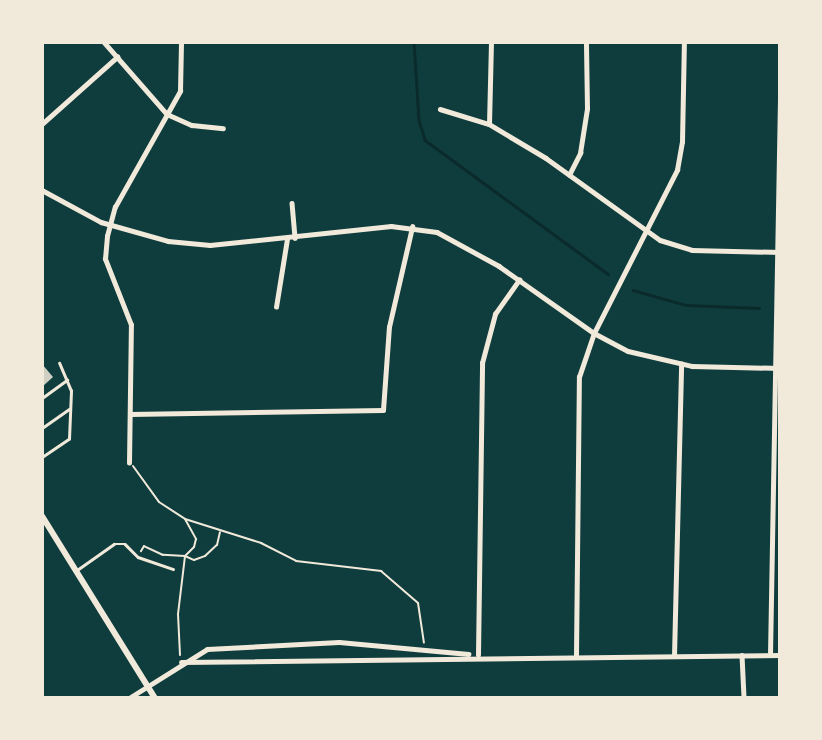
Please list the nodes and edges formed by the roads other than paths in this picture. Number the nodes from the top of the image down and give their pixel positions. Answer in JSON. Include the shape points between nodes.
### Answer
{"nodes":[{"id":1,"x":104,"y":42,"type":"edge"},
{"id":2,"x":181,"y":42,"type":"edge"},
{"id":3,"x":491,"y":42,"type":"edge"},
{"id":4,"x":586,"y":42,"type":"edge"},
{"id":5,"x":684,"y":42,"type":"edge"},
{"id":6,"x":117,"y":57,"type":"junction"},
{"id":7,"x":780,"y":97,"type":"edge"},
{"id":8,"x":440,"y":109,"type":"dead end"},
{"id":9,"x":167,"y":114,"type":"junction"},
{"id":10,"x":42,"y":124,"type":"edge"},
{"id":11,"x":489,"y":124,"type":"junction"},
{"id":12,"x":222,"y":128,"type":"dead end"},
{"id":13,"x":569,"y":175,"type":"junction"},
{"id":14,"x":42,"y":190,"type":"edge"},
{"id":15,"x":292,"y":204,"type":"dead end"},
{"id":16,"x":110,"y":225,"type":"junction"},
{"id":17,"x":412,"y":227,"type":"junction"},
{"id":18,"x":648,"y":232,"type":"junction"},
{"id":19,"x":295,"y":238,"type":"junction"},
{"id":20,"x":287,"y":239,"type":"junction"},
{"id":21,"x":778,"y":252,"type":"edge"},
{"id":22,"x":519,"y":279,"type":"junction"},
{"id":23,"x":276,"y":307,"type":"dead end"},
{"id":24,"x":594,"y":333,"type":"junction"},
{"id":25,"x":59,"y":363,"type":"dead end"},
{"id":26,"x":681,"y":364,"type":"junction"},
{"id":27,"x":777,"y":368,"type":"edge"},
{"id":28,"x":67,"y":380,"type":"junction"},
{"id":29,"x":42,"y":398,"type":"edge"},
{"id":30,"x":69,"y":409,"type":"junction"},
{"id":31,"x":130,"y":414,"type":"junction"},
{"id":32,"x":42,"y":428,"type":"edge"},
{"id":33,"x":42,"y":457,"type":"edge"},
{"id":34,"x":129,"y":463,"type":"road end"},
{"id":35,"x":42,"y":516,"type":"edge"},
{"id":36,"x":173,"y":569,"type":"dead end"},
{"id":37,"x":77,"y":570,"type":"junction"},
{"id":38,"x":770,"y":654,"type":"junction"},
{"id":39,"x":780,"y":654,"type":"edge"},
{"id":40,"x":478,"y":655,"type":"junction"},
{"id":41,"x":576,"y":655,"type":"junction"},
{"id":42,"x":742,"y":655,"type":"junction"},
{"id":43,"x":674,"y":656,"type":"junction"},
{"id":44,"x":181,"y":662,"type":"junction"},
{"id":45,"x":146,"y":684,"type":"junction"},
{"id":46,"x":129,"y":698,"type":"edge"},
{"id":47,"x":155,"y":698,"type":"edge"},
{"id":48,"x":744,"y":698,"type":"edge"}],
"edges":[{"from":1,"to":6,"type":"street"},
{"from":2,"to":9,"type":"street","via":[[180,91]]},
{"from":3,"to":11,"type":"street"},
{"from":4,"to":13,"type":"street","via":[[587,109],[580,153]]},
{"from":5,"to":18,"type":"street","via":[[677,170]]},
{"from":6,"to":9,"type":"street"},
{"from":6,"to":10,"type":"street"},
{"from":7,"to":21,"type":"street"},
{"from":8,"to":11,"type":"street"},
{"from":9,"to":12,"type":"street","via":[[192,125]]},
{"from":9,"to":16,"type":"street","via":[[115,207]]},
{"from":11,"to":13,"type":"street"},
{"from":13,"to":18,"type":"street"},
{"from":14,"to":16,"type":"street"},
{"from":15,"to":19,"type":"street"},
{"from":16,"to":20,"type":"street","via":[[168,241],[210,245]]},
{"from":16,"to":31,"type":"street","via":[[105,259],[131,325]]},
{"from":17,"to":19,"type":"street"},
{"from":17,"to":22,"type":"street","via":[[459,241]]},
{"from":17,"to":31,"type":"street","via":[[388,327],[383,410]]},
{"from":18,"to":21,"type":"street","via":[[692,250]]},
{"from":18,"to":24,"type":"street"},
{"from":19,"to":20,"type":"street"},
{"from":20,"to":23,"type":"street"},
{"from":21,"to":27,"type":"street"},
{"from":22,"to":24,"type":"street"},
{"from":22,"to":40,"type":"street","via":[[495,314],[482,363]]},
{"from":24,"to":26,"type":"street","via":[[628,351]]},
{"from":24,"to":41,"type":"street","via":[[579,377]]},
{"from":25,"to":28,"type":"lane"},
{"from":26,"to":27,"type":"street"},
{"from":26,"to":43,"type":"street"},
{"from":27,"to":38,"type":"street"},
{"from":28,"to":29,"type":"lane"},
{"from":28,"to":30,"type":"lane"},
{"from":30,"to":32,"type":"lane"},
{"from":30,"to":33,"type":"lane","via":[[69,439]]},
{"from":31,"to":34,"type":"street"},
{"from":35,"to":37,"type":"main road"},
{"from":36,"to":37,"type":"lane","via":[[136,555],[125,544],[114,544]]},
{"from":37,"to":45,"type":"main road"},
{"from":38,"to":39,"type":"street"},
{"from":38,"to":42,"type":"street"},
{"from":40,"to":41,"type":"street"},
{"from":40,"to":44,"type":"street"},
{"from":40,"to":44,"type":"street","via":[[424,648],[255,644],[207,649]]},
{"from":41,"to":43,"type":"street"},
{"from":42,"to":43,"type":"street"},
{"from":42,"to":48,"type":"street"},
{"from":44,"to":45,"type":"street"},
{"from":45,"to":46,"type":"street"},
{"from":45,"to":47,"type":"main road"}]}
